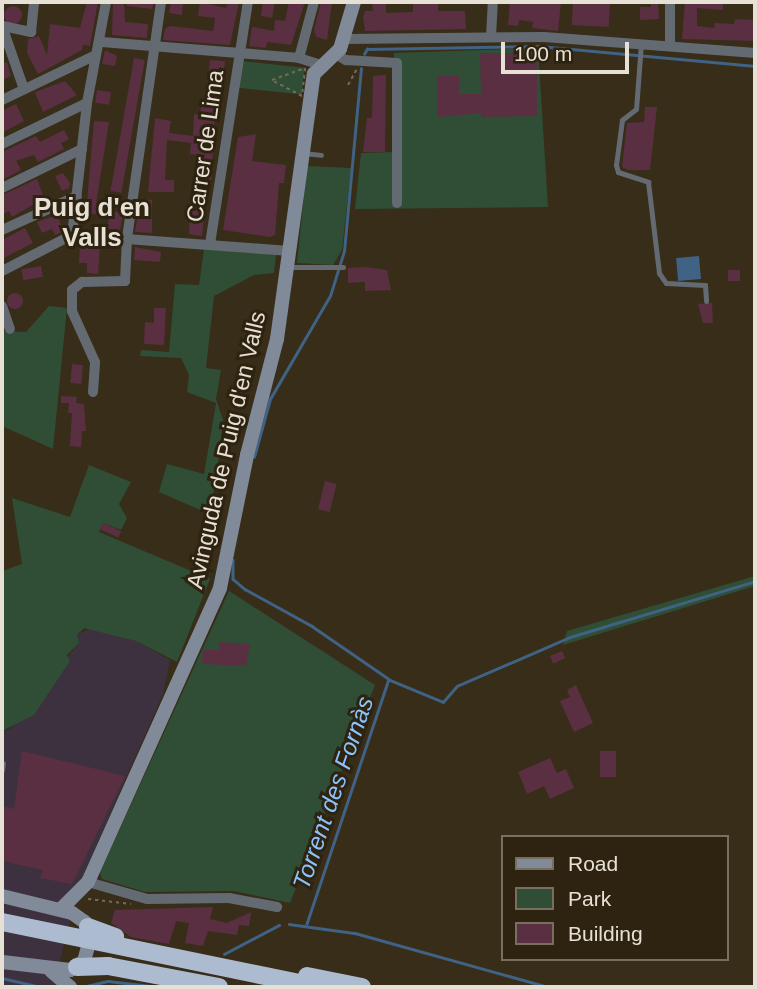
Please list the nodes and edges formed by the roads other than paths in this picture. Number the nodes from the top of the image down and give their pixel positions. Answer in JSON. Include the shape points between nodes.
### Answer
{"nodes":[{"id":1,"x":34,"y":2,"type":"edge"},
{"id":2,"x":106,"y":2,"type":"edge"},
{"id":3,"x":161,"y":2,"type":"edge"},
{"id":4,"x":248,"y":2,"type":"edge"},
{"id":5,"x":314,"y":2,"type":"edge"},
{"id":6,"x":354,"y":2,"type":"edge"},
{"id":7,"x":494,"y":2,"type":"edge"},
{"id":8,"x":670,"y":2,"type":"edge"},
{"id":9,"x":2,"y":26,"type":"edge"},
{"id":10,"x":491,"y":37,"type":"junction"},
{"id":11,"x":344,"y":39,"type":"junction"},
{"id":12,"x":102,"y":42,"type":"junction"},
{"id":13,"x":640,"y":45,"type":"junction"},
{"id":14,"x":670,"y":46,"type":"junction"},
{"id":15,"x":155,"y":48,"type":"junction"},
{"id":16,"x":755,"y":53,"type":"edge"},
{"id":17,"x":237,"y":54,"type":"junction"},
{"id":18,"x":335,"y":54,"type":"junction"},
{"id":19,"x":96,"y":55,"type":"junction"},
{"id":20,"x":299,"y":58,"type":"junction"},
{"id":21,"x":321,"y":65,"type":"junction"},
{"id":22,"x":24,"y":89,"type":"junction"},
{"id":23,"x":2,"y":100,"type":"edge"},
{"id":24,"x":87,"y":103,"type":"junction"},
{"id":25,"x":2,"y":144,"type":"edge"},
{"id":26,"x":82,"y":149,"type":"junction"},
{"id":27,"x":301,"y":153,"type":"junction"},
{"id":28,"x":321,"y":155,"type":"dead end"},
{"id":29,"x":2,"y":188,"type":"edge"},
{"id":30,"x":77,"y":196,"type":"junction"},
{"id":31,"x":397,"y":203,"type":"dead end"},
{"id":32,"x":2,"y":230,"type":"edge"},
{"id":33,"x":72,"y":235,"type":"junction"},
{"id":34,"x":127,"y":238,"type":"junction"},
{"id":35,"x":211,"y":244,"type":"junction"},
{"id":36,"x":289,"y":251,"type":"junction"},
{"id":37,"x":343,"y":267,"type":"dead end"},
{"id":38,"x":287,"y":268,"type":"junction"},
{"id":39,"x":2,"y":271,"type":"edge"},
{"id":40,"x":706,"y":300,"type":"dead end"},
{"id":41,"x":2,"y":306,"type":"edge"},
{"id":42,"x":10,"y":329,"type":"dead end"},
{"id":43,"x":93,"y":392,"type":"dead end"},
{"id":44,"x":88,"y":882,"type":"junction"},
{"id":45,"x":2,"y":897,"type":"edge"},
{"id":46,"x":276,"y":906,"type":"dead end"},
{"id":47,"x":61,"y":909,"type":"junction"},
{"id":48,"x":2,"y":922,"type":"edge"},
{"id":49,"x":2,"y":933,"type":"edge"},
{"id":50,"x":80,"y":946,"type":"junction"},
{"id":51,"x":105,"y":951,"type":"junction"},
{"id":52,"x":2,"y":962,"type":"edge"},
{"id":53,"x":50,"y":971,"type":"junction"},
{"id":54,"x":71,"y":987,"type":"edge"},
{"id":55,"x":219,"y":987,"type":"edge"},
{"id":56,"x":268,"y":987,"type":"edge"},
{"id":57,"x":320,"y":987,"type":"edge"},
{"id":58,"x":362,"y":987,"type":"edge"}],
"edges":[{"from":1,"to":9,"type":"street","via":[[31,32]]},
{"from":2,"to":12,"type":"street"},
{"from":3,"to":15,"type":"street"},
{"from":4,"to":17,"type":"street","name":"Carrer de Lima"},
{"from":5,"to":20,"type":"street"},
{"from":6,"to":11,"type":"street"},
{"from":7,"to":10,"type":"street"},
{"from":8,"to":14,"type":"street"},
{"from":9,"to":22,"type":"street"},
{"from":10,"to":11,"type":"street"},
{"from":10,"to":13,"type":"street"},
{"from":11,"to":18,"type":"street"},
{"from":12,"to":15,"type":"street"},
{"from":12,"to":19,"type":"street"},
{"from":13,"to":14,"type":"street"},
{"from":13,"to":40,"type":"lane","via":[[636,109],[622,120],[616,165],[618,172],[648,182],[659,273],[666,284],[705,285]]},
{"from":14,"to":16,"type":"street"},
{"from":15,"to":17,"type":"street"},
{"from":15,"to":34,"type":"street"},
{"from":17,"to":20,"type":"street"},
{"from":17,"to":35,"type":"street","name":"Carrer de Lima"},
{"from":18,"to":21,"type":"street"},
{"from":18,"to":31,"type":"street","via":[[346,60],[397,63]]},
{"from":19,"to":22,"type":"street"},
{"from":19,"to":24,"type":"street"},
{"from":20,"to":21,"type":"street"},
{"from":21,"to":27,"type":"street","name":"Avinguda de Puig d'en Valls","via":[[312,83]]},
{"from":22,"to":23,"type":"street"},
{"from":24,"to":25,"type":"street"},
{"from":24,"to":26,"type":"street"},
{"from":26,"to":29,"type":"street"},
{"from":26,"to":30,"type":"street"},
{"from":27,"to":28,"type":"lane"},
{"from":27,"to":36,"type":"street","name":"Avinguda de Puig d'en Valls"},
{"from":30,"to":32,"type":"street"},
{"from":30,"to":33,"type":"street"},
{"from":33,"to":34,"type":"street"},
{"from":33,"to":39,"type":"street"},
{"from":34,"to":35,"type":"street"},
{"from":34,"to":43,"type":"street","via":[[125,281],[82,282],[72,290],[72,311],[95,362]]},
{"from":35,"to":36,"type":"street"},
{"from":36,"to":38,"type":"street","name":"Avinguda de Puig d'en Valls"},
{"from":37,"to":38,"type":"lane"},
{"from":38,"to":44,"type":"street","name":"Avinguda de Puig d'en Valls","via":[[277,339],[227,524],[214,607]]},
{"from":41,"to":42,"type":"street"},
{"from":44,"to":46,"type":"street","via":[[146,899],[229,898]]},
{"from":44,"to":47,"type":"street","name":"Avinguda de Puig d'en Valls"},
{"from":44,"to":50,"type":"street","name":"Avinguda de Puig d'en Valls"},
{"from":45,"to":47,"type":"street"},
{"from":47,"to":50,"type":"street"},
{"from":48,"to":50,"type":"highway"},
{"from":49,"to":50,"type":"highway"},
{"from":50,"to":51,"type":"highway"},
{"from":50,"to":53,"type":"street"},
{"from":50,"to":54,"type":"street","name":"Avinguda de Puig d'en Valls"},
{"from":50,"to":55,"type":"highway","via":[[108,966]]},
{"from":50,"to":58,"type":"highway","via":[[98,934]]},
{"from":51,"to":56,"type":"highway"},
{"from":51,"to":57,"type":"highway"},
{"from":52,"to":53,"type":"street"},
{"from":53,"to":54,"type":"street"}]}
